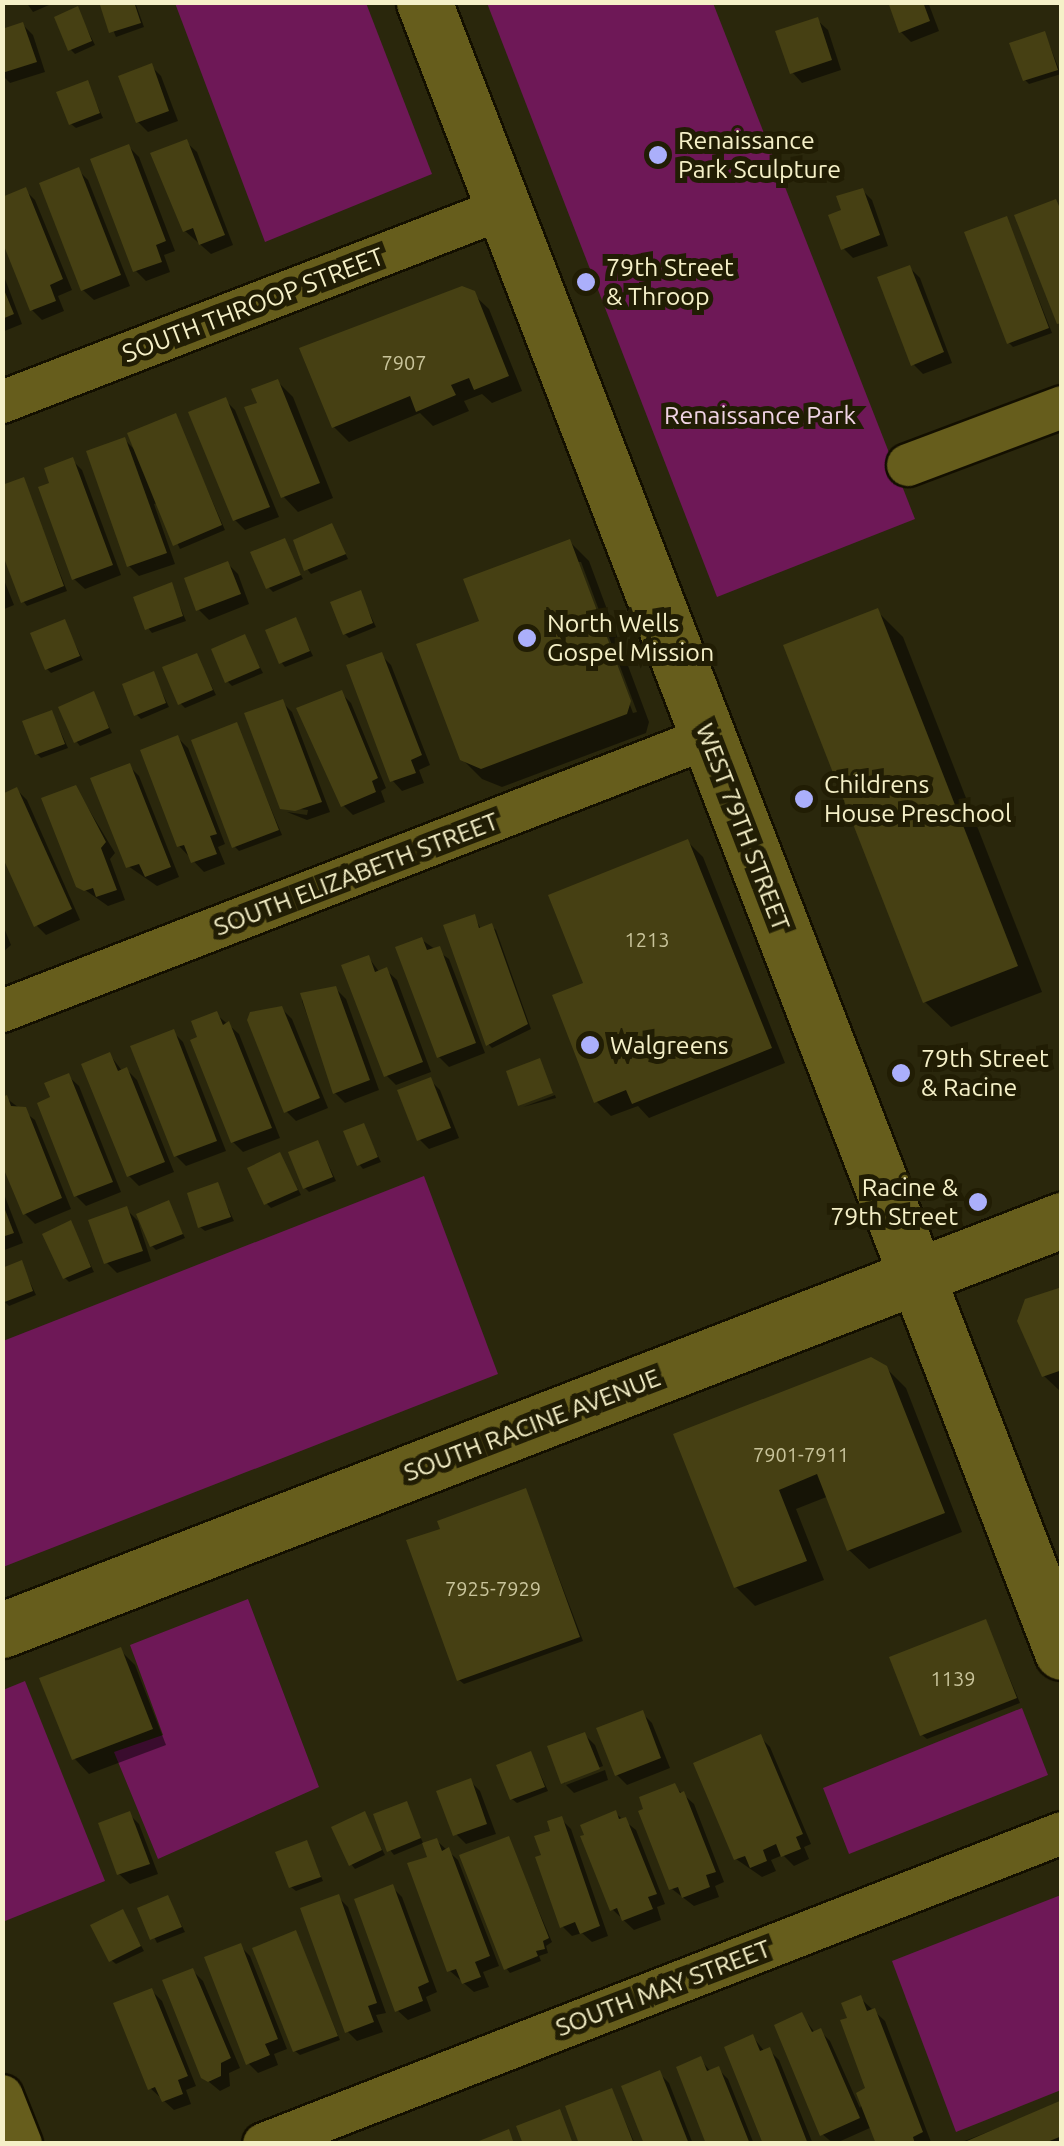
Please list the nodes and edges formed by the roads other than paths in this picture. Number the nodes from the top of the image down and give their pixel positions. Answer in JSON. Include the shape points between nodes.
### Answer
{"nodes":[{"id":1,"x":424,"y":2,"type":"edge"},
{"id":2,"x":504,"y":208,"type":"junction"},
{"id":3,"x":2,"y":402,"type":"edge"},
{"id":4,"x":1062,"y":407,"type":"edge"},
{"id":5,"x":908,"y":465,"type":"dead end"},
{"id":6,"x":709,"y":737,"type":"junction"},
{"id":7,"x":2,"y":1011,"type":"edge"},
{"id":8,"x":1062,"y":1220,"type":"edge"},
{"id":9,"x":916,"y":1275,"type":"junction"},
{"id":10,"x":2,"y":1630,"type":"edge"},
{"id":11,"x":1062,"y":1652,"type":"edge"},
{"id":12,"x":1062,"y":1833,"type":"edge"},
{"id":13,"x":2,"y":2096,"type":"edge"},
{"id":14,"x":21,"y":2144,"type":"edge"},
{"id":15,"x":264,"y":2144,"type":"edge"}],
"edges":[{"from":1,"to":2,"type":"main road","name":"WEST 79TH STREET"},
{"from":2,"to":3,"type":"street","name":"SOUTH THROOP STREET"},
{"from":2,"to":6,"type":"main road","name":"WEST 79TH STREET"},
{"from":4,"to":5,"type":"street"},
{"from":6,"to":7,"type":"street","name":"SOUTH ELIZABETH STREET"},
{"from":6,"to":9,"type":"main road","name":"WEST 79TH STREET"},
{"from":8,"to":9,"type":"main road","name":"SOUTH RACINE AVENUE"},
{"from":9,"to":10,"type":"main road","name":"SOUTH RACINE AVENUE"},
{"from":9,"to":11,"type":"main road","name":"WEST 79TH STREET"},
{"from":12,"to":15,"type":"street","name":"SOUTH MAY STREET"},
{"from":13,"to":14,"type":"street"}]}
